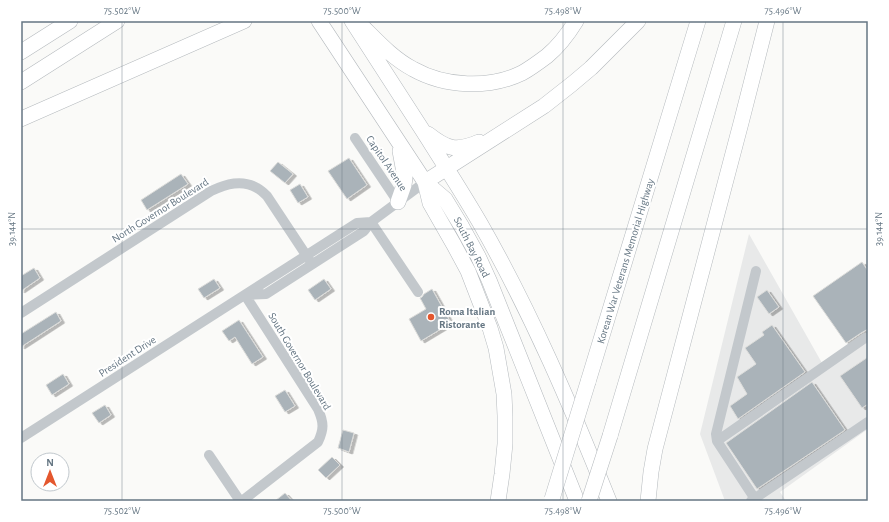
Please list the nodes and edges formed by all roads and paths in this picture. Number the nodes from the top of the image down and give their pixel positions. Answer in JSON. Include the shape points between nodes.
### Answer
{"nodes":[{"id":1,"x":70,"y":21,"type":"edge"},
{"id":2,"x":117,"y":21,"type":"edge"},
{"id":3,"x":244,"y":21,"type":"edge"},
{"id":4,"x":319,"y":21,"type":"edge"},
{"id":5,"x":352,"y":21,"type":"edge"},
{"id":6,"x":356,"y":21,"type":"edge"},
{"id":7,"x":576,"y":21,"type":"edge"},
{"id":8,"x":638,"y":21,"type":"edge"},
{"id":9,"x":698,"y":21,"type":"edge"},
{"id":10,"x":734,"y":21,"type":"edge"},
{"id":11,"x":767,"y":21,"type":"edge"},
{"id":12,"x":21,"y":52,"type":"edge"},
{"id":13,"x":21,"y":82,"type":"edge"},
{"id":14,"x":21,"y":119,"type":"edge"},
{"id":15,"x":422,"y":129,"type":"junction"},
{"id":16,"x":502,"y":133,"type":"junction"},
{"id":17,"x":355,"y":138,"type":"dead end"},
{"id":18,"x":397,"y":141,"type":"junction"},
{"id":19,"x":447,"y":169,"type":"junction"},
{"id":20,"x":424,"y":182,"type":"junction"},
{"id":21,"x":398,"y":202,"type":"junction"},
{"id":22,"x":371,"y":222,"type":"junction"},
{"id":23,"x":309,"y":260,"type":"junction"},
{"id":24,"x":756,"y":271,"type":"dead end"},
{"id":25,"x":418,"y":292,"type":"dead end"},
{"id":26,"x":245,"y":295,"type":"junction"},
{"id":27,"x":21,"y":313,"type":"edge"},
{"id":28,"x":865,"y":338,"type":"dead end"},
{"id":29,"x":868,"y":422,"type":"edge"},
{"id":30,"x":21,"y":438,"type":"edge"},
{"id":31,"x":717,"y":441,"type":"junction"},
{"id":32,"x":209,"y":455,"type":"dead end"},
{"id":33,"x":552,"y":500,"type":"edge"},
{"id":34,"x":753,"y":500,"type":"edge"},
{"id":35,"x":241,"y":501,"type":"edge"},
{"id":36,"x":498,"y":501,"type":"edge"},
{"id":37,"x":577,"y":501,"type":"edge"},
{"id":38,"x":589,"y":501,"type":"edge"},
{"id":39,"x":609,"y":501,"type":"edge"},
{"id":40,"x":648,"y":501,"type":"edge"}],
"edges":[{"from":1,"to":12,"type":"highway"},
{"from":2,"to":13,"type":"highway"},
{"from":3,"to":14,"type":"highway"},
{"from":4,"to":18,"type":"highway","name":"South Bay Road"},
{"from":5,"to":15,"type":"highway","name":"South Bay Road"},
{"from":6,"to":7,"type":"highway","via":[[412,69],[442,80],[471,83],[505,79],[522,73],[548,55],[567,36]]},
{"from":8,"to":16,"type":"highway","via":[[572,84]]},
{"from":9,"to":33,"type":"highway","name":"Korean War Veterans Memorial Highway","bridge":true},
{"from":10,"to":38,"type":"highway","bridge":true},
{"from":11,"to":40,"type":"highway","via":[[658,437]]},
{"from":15,"to":16,"type":"highway","via":[[442,144],[455,148],[468,147]]},
{"from":15,"to":19,"type":"highway","name":"South Bay Road"},
{"from":16,"to":19,"type":"highway"},
{"from":17,"to":21,"type":"street","name":"Capitol Avenue"},
{"from":18,"to":20,"type":"highway","name":"South Bay Road"},
{"from":18,"to":21,"type":"highway","via":[[405,178]]},
{"from":19,"to":20,"type":"highway"},
{"from":19,"to":39,"type":"highway","name":"South Bay Road","via":[[498,256],[535,327]]},
{"from":20,"to":21,"type":"street","name":"President Drive"},
{"from":20,"to":36,"type":"highway","via":[[430,203],[468,272],[496,348],[505,416],[505,444]]},
{"from":20,"to":37,"type":"highway","name":"South Bay Road","via":[[445,199],[478,256]]},
{"from":21,"to":22,"type":"street","name":"President Drive"},
{"from":22,"to":23,"type":"street","name":"President Drive","via":[[357,223]]},
{"from":22,"to":25,"type":"street"},
{"from":23,"to":26,"type":"street","name":"President Drive"},
{"from":23,"to":27,"type":"street","name":"North Governor Boulevard","via":[[267,196],[248,184],[230,183],[211,191]]},
{"from":24,"to":31,"type":"street","via":[[718,425]]},
{"from":26,"to":30,"type":"street","name":"President Drive"},
{"from":26,"to":35,"type":"street","name":"South Governor Boulevard","via":[[318,409],[323,426],[318,442]]},
{"from":28,"to":31,"type":"street"},
{"from":29,"to":34,"type":"street"},
{"from":31,"to":34,"type":"street"},
{"from":32,"to":35,"type":"street"}]}
